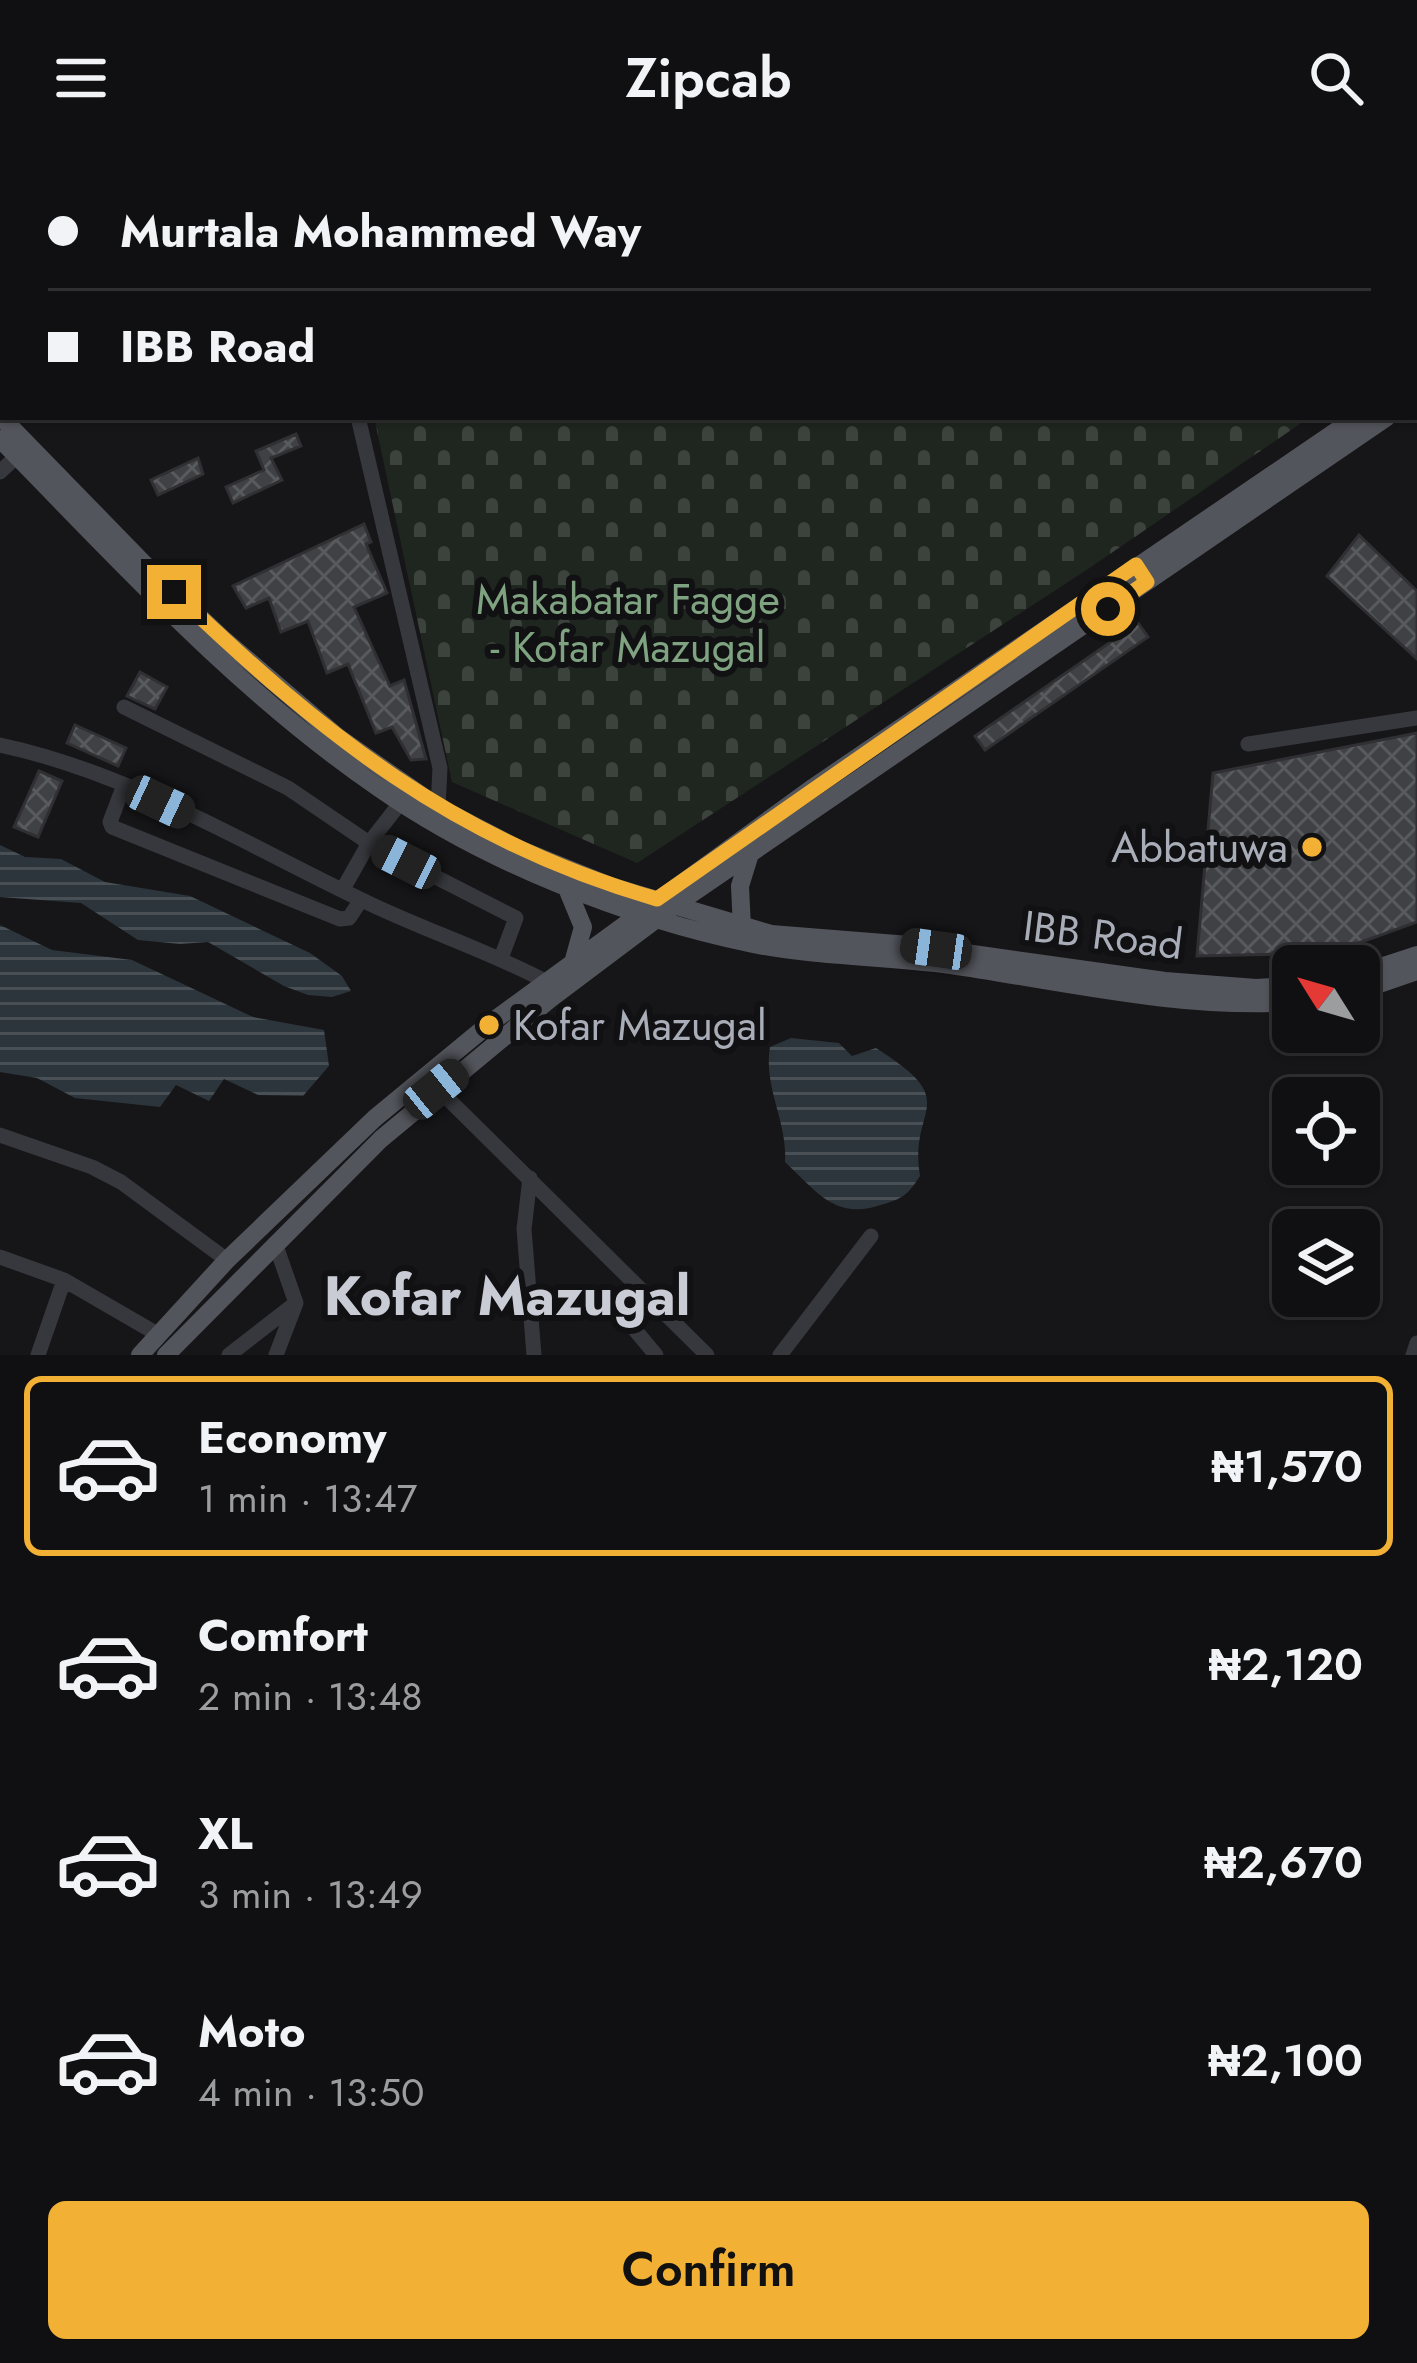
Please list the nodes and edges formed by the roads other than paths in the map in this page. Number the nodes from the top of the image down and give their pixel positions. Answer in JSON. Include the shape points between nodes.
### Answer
{"nodes":[{"id":1,"x":4,"y":420,"type":"edge"},
{"id":2,"x":359,"y":420,"type":"edge"},
{"id":3,"x":1353,"y":420,"type":"edge"},
{"id":4,"x":1384,"y":420,"type":"edge"},
{"id":5,"x":0,"y":439,"type":"edge"},
{"id":6,"x":17,"y":456,"type":"junction"},
{"id":7,"x":0,"y":472,"type":"edge"},
{"id":8,"x":1136,"y":565,"type":"junction"},
{"id":9,"x":1147,"y":582,"type":"junction"},
{"id":10,"x":124,"y":707,"type":"dead end"},
{"id":11,"x":1417,"y":718,"type":"edge"},
{"id":12,"x":1248,"y":744,"type":"dead end"},
{"id":13,"x":0,"y":745,"type":"edge"},
{"id":14,"x":124,"y":785,"type":"junction"},
{"id":15,"x":401,"y":802,"type":"junction"},
{"id":16,"x":438,"y":807,"type":"junction"},
{"id":17,"x":370,"y":843,"type":"junction"},
{"id":18,"x":748,"y":857,"type":"junction"},
{"id":19,"x":566,"y":886,"type":"junction"},
{"id":20,"x":343,"y":889,"type":"junction"},
{"id":21,"x":361,"y":900,"type":"junction"},
{"id":22,"x":659,"y":908,"type":"junction"},
{"id":23,"x":742,"y":928,"type":"junction"},
{"id":24,"x":1417,"y":955,"type":"edge"},
{"id":25,"x":501,"y":958,"type":"junction"},
{"id":26,"x":573,"y":963,"type":"junction"},
{"id":27,"x":1380,"y":967,"type":"edge"},
{"id":28,"x":1417,"y":971,"type":"edge"},
{"id":29,"x":547,"y":982,"type":"junction"},
{"id":30,"x":1380,"y":984,"type":"edge"},
{"id":31,"x":1272,"y":987,"type":"edge"},
{"id":32,"x":1272,"y":1000,"type":"edge"},
{"id":33,"x":430,"y":1082,"type":"junction"},
{"id":34,"x":0,"y":1135,"type":"edge"},
{"id":35,"x":530,"y":1178,"type":"junction"},
{"id":36,"x":871,"y":1236,"type":"dead end"},
{"id":37,"x":275,"y":1243,"type":"junction"},
{"id":38,"x":0,"y":1257,"type":"edge"},
{"id":39,"x":227,"y":1260,"type":"junction"},
{"id":40,"x":64,"y":1280,"type":"junction"},
{"id":41,"x":296,"y":1303,"type":"junction"},
{"id":42,"x":620,"y":1312,"type":"dead end"},
{"id":43,"x":674,"y":1323,"type":"junction"},
{"id":44,"x":159,"y":1335,"type":"junction"},
{"id":45,"x":1417,"y":1342,"type":"edge"},
{"id":46,"x":653,"y":1351,"type":"edge"},
{"id":47,"x":38,"y":1355,"type":"edge"},
{"id":48,"x":140,"y":1355,"type":"edge"},
{"id":49,"x":166,"y":1355,"type":"edge"},
{"id":50,"x":229,"y":1355,"type":"edge"},
{"id":51,"x":276,"y":1355,"type":"edge"},
{"id":52,"x":534,"y":1355,"type":"edge"},
{"id":53,"x":707,"y":1355,"type":"edge"},
{"id":54,"x":780,"y":1355,"type":"edge"},
{"id":55,"x":1414,"y":1355,"type":"edge"}],
"edges":[{"from":1,"to":16,"type":"main road","name":"IBB Road","via":[[222,638],[339,738]]},
{"from":2,"to":16,"type":"street","via":[[440,769]]},
{"from":3,"to":8,"type":"main road"},
{"from":4,"to":9,"type":"main road"},
{"from":5,"to":6,"type":"main road","name":"IBB Road"},
{"from":6,"to":7,"type":"street"},
{"from":6,"to":15,"type":"main road","name":"IBB Road","via":[[242,678]]},
{"from":8,"to":9,"type":"main road"},
{"from":8,"to":22,"type":"main road"},
{"from":9,"to":18,"type":"main road"},
{"from":10,"to":17,"type":"street","via":[[288,788]]},
{"from":11,"to":12,"type":"street"},
{"from":13,"to":14,"type":"street"},
{"from":14,"to":20,"type":"street"},
{"from":14,"to":21,"type":"street","via":[[112,827],[340,919]]},
{"from":15,"to":17,"type":"street"},
{"from":15,"to":19,"type":"main road","name":"IBB Road"},
{"from":16,"to":22,"type":"main road","name":"IBB Road"},
{"from":17,"to":20,"type":"street"},
{"from":17,"to":25,"type":"street","via":[[516,918]]},
{"from":18,"to":22,"type":"main road"},
{"from":18,"to":23,"type":"main road"},
{"from":19,"to":22,"type":"main road","name":"IBB Road"},
{"from":19,"to":26,"type":"main road","via":[[582,916]]},
{"from":20,"to":21,"type":"street"},
{"from":21,"to":25,"type":"street"},
{"from":22,"to":23,"type":"main road","name":"IBB Road"},
{"from":22,"to":26,"type":"main road"},
{"from":22,"to":32,"type":"main road","name":"IBB Road","via":[[731,939],[782,949],[1161,995]]},
{"from":22,"to":33,"type":"main road"},
{"from":23,"to":31,"type":"main road","name":"IBB Road"},
{"from":24,"to":27,"type":"main road"},
{"from":25,"to":29,"type":"street"},
{"from":26,"to":29,"type":"main road"},
{"from":28,"to":30,"type":"main road"},
{"from":29,"to":33,"type":"main road"},
{"from":33,"to":35,"type":"street"},
{"from":33,"to":37,"type":"main road"},
{"from":33,"to":39,"type":"main road"},
{"from":34,"to":39,"type":"street","via":[[121,1182]]},
{"from":35,"to":43,"type":"street"},
{"from":35,"to":52,"type":"street","via":[[524,1229]]},
{"from":36,"to":54,"type":"street"},
{"from":37,"to":41,"type":"street"},
{"from":37,"to":49,"type":"main road"},
{"from":38,"to":40,"type":"street"},
{"from":39,"to":44,"type":"main road"},
{"from":40,"to":44,"type":"street"},
{"from":40,"to":47,"type":"street"},
{"from":41,"to":50,"type":"street"},
{"from":41,"to":51,"type":"street"},
{"from":42,"to":46,"type":"street"},
{"from":43,"to":46,"type":"street"},
{"from":43,"to":53,"type":"street"},
{"from":44,"to":48,"type":"main road"},
{"from":45,"to":55,"type":"street"}]}
